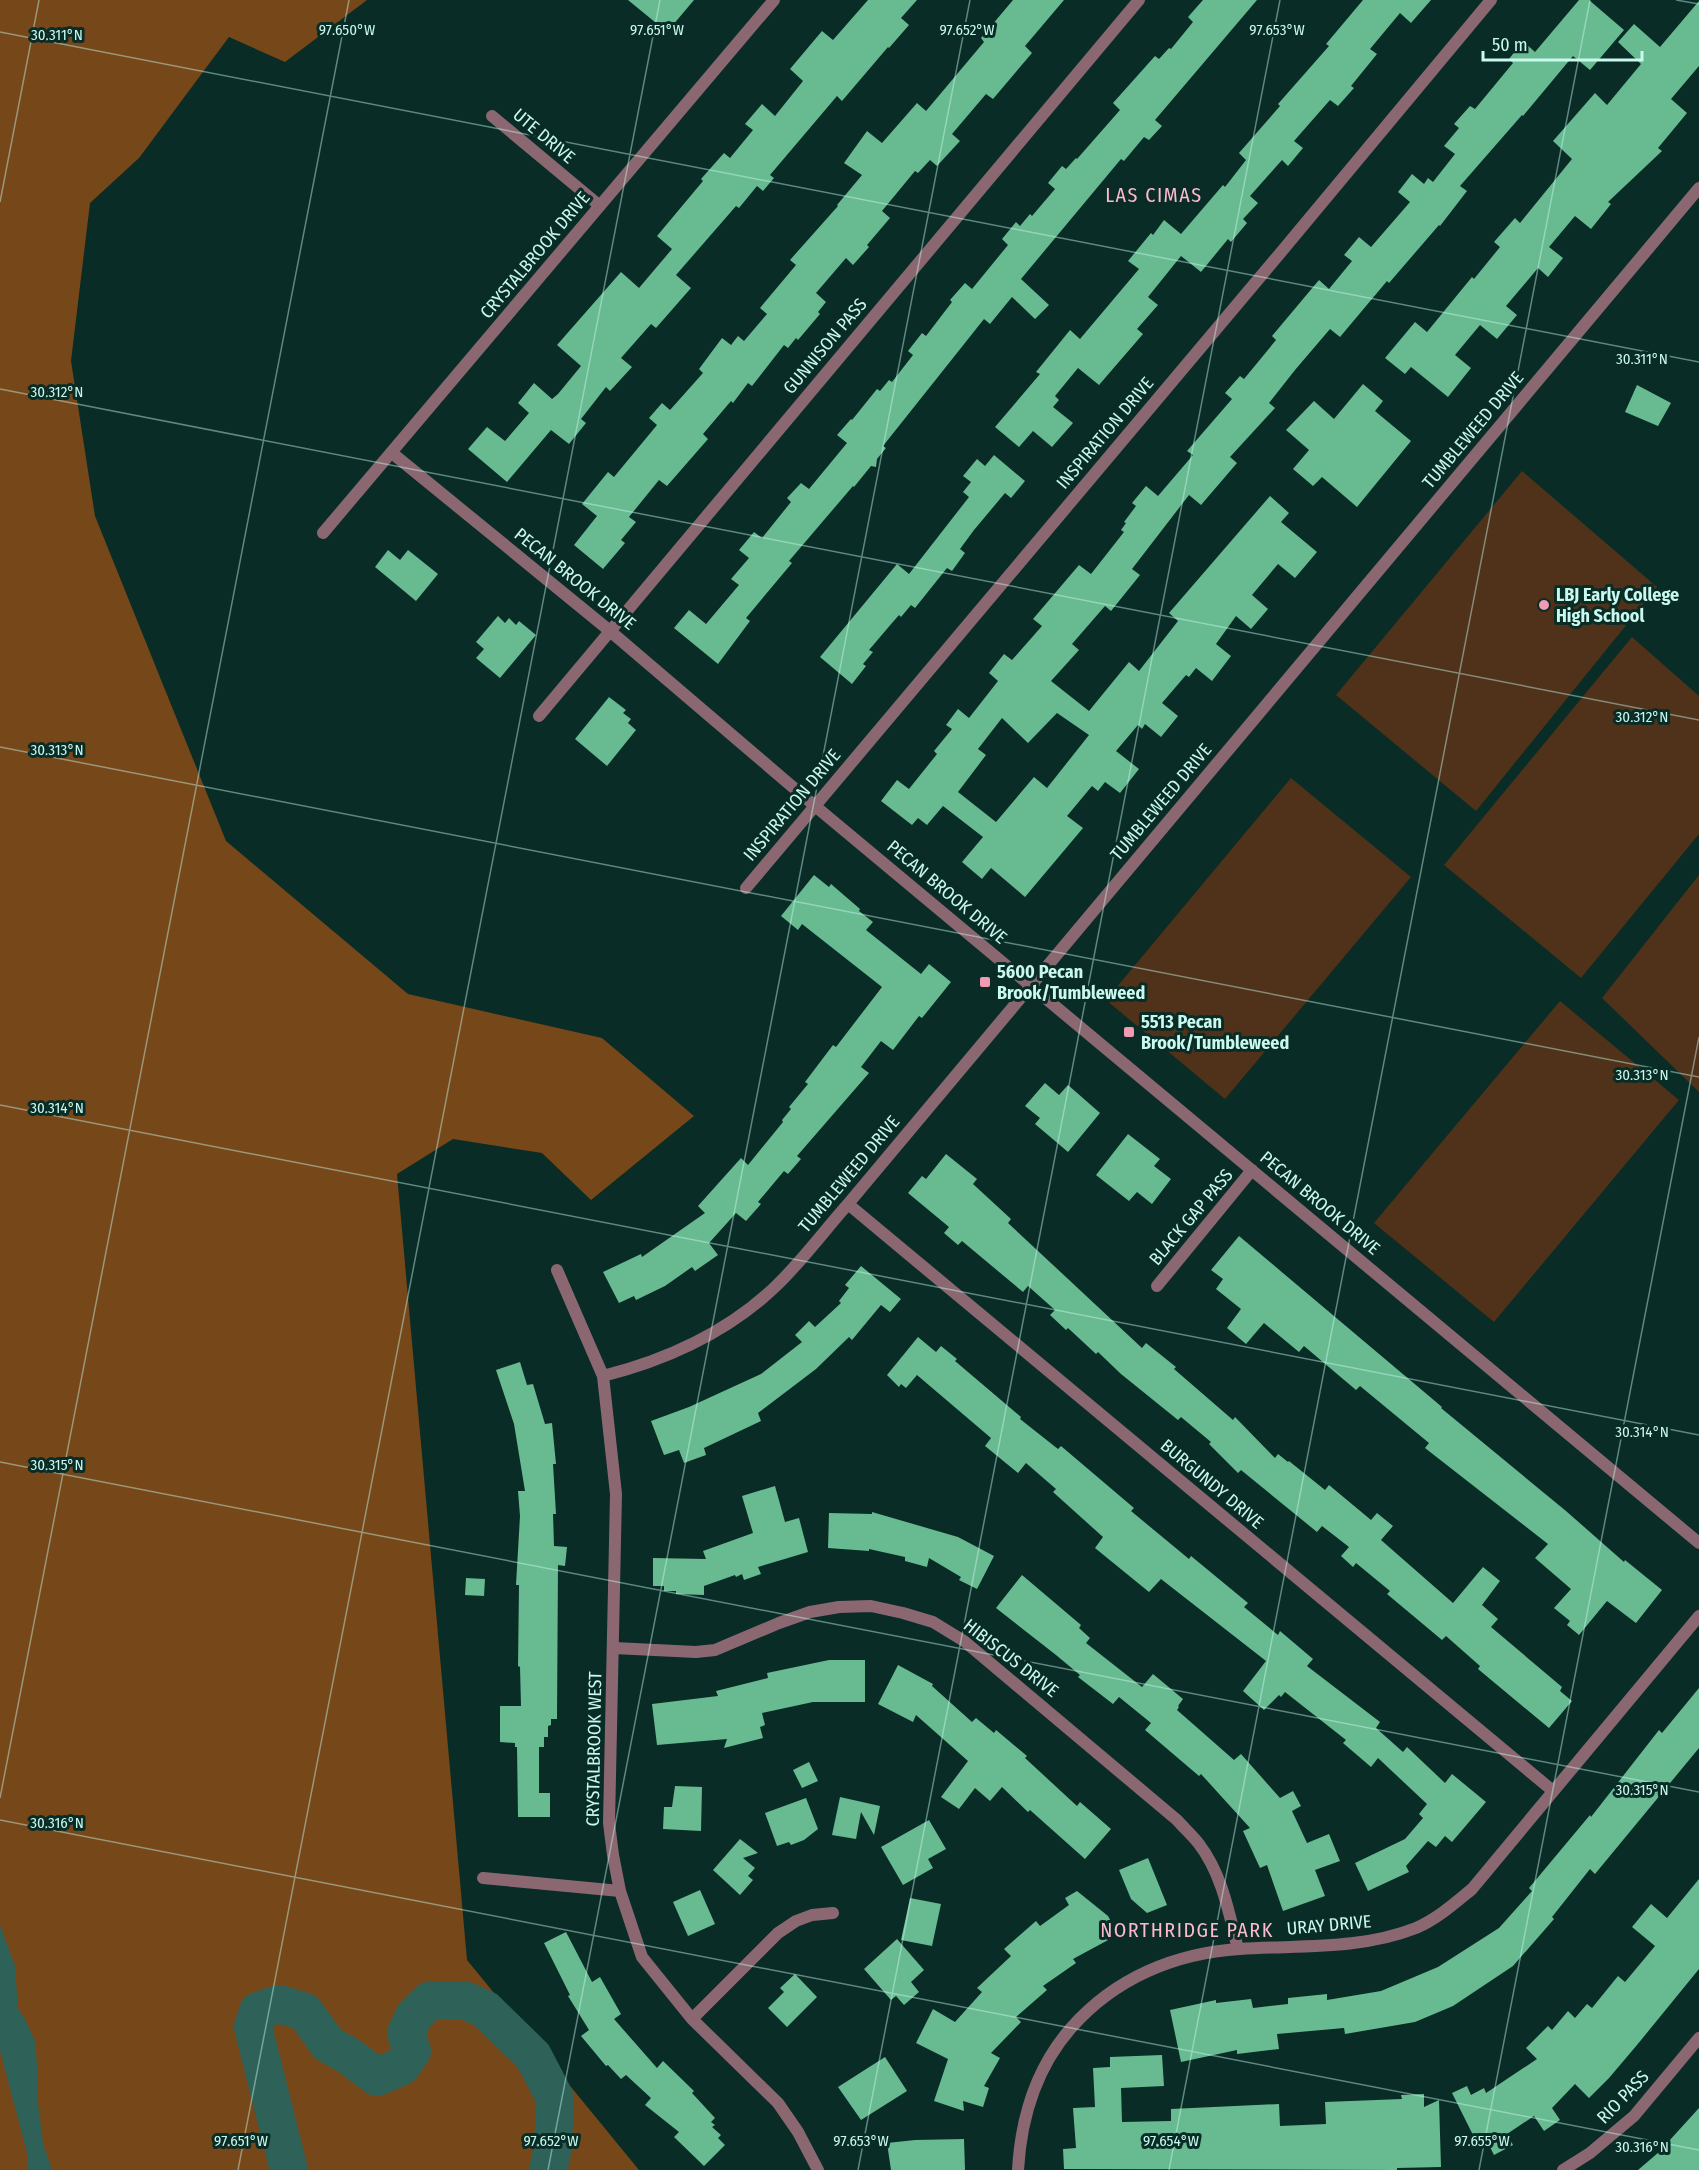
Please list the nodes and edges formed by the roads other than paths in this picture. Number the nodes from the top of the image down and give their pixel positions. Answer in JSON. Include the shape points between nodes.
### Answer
{"nodes":[{"id":1,"x":774,"y":0,"type":"edge"},
{"id":2,"x":1139,"y":0,"type":"edge"},
{"id":3,"x":1491,"y":0,"type":"edge"},
{"id":4,"x":492,"y":116,"type":"dead end"},
{"id":5,"x":1699,"y":188,"type":"edge"},
{"id":6,"x":600,"y":206,"type":"junction"},
{"id":7,"x":392,"y":453,"type":"junction"},
{"id":8,"x":323,"y":533,"type":"dead end"},
{"id":9,"x":610,"y":631,"type":"junction"},
{"id":10,"x":539,"y":716,"type":"dead end"},
{"id":11,"x":815,"y":806,"type":"junction"},
{"id":12,"x":746,"y":888,"type":"dead end"},
{"id":13,"x":1030,"y":985,"type":"junction"},
{"id":14,"x":1252,"y":1170,"type":"junction"},
{"id":15,"x":848,"y":1204,"type":"junction"},
{"id":16,"x":557,"y":1270,"type":"dead end"},
{"id":17,"x":1157,"y":1286,"type":"dead end"},
{"id":18,"x":603,"y":1376,"type":"junction"},
{"id":19,"x":1699,"y":1543,"type":"edge"},
{"id":20,"x":1699,"y":1616,"type":"edge"},
{"id":21,"x":614,"y":1648,"type":"junction"},
{"id":22,"x":1552,"y":1791,"type":"junction"},
{"id":23,"x":483,"y":1878,"type":"dead end"},
{"id":24,"x":620,"y":1891,"type":"junction"},
{"id":25,"x":833,"y":1912,"type":"dead end"},
{"id":26,"x":1238,"y":1949,"type":"junction"},
{"id":27,"x":692,"y":2019,"type":"junction"},
{"id":28,"x":1699,"y":2038,"type":"edge"},
{"id":29,"x":818,"y":2170,"type":"edge"},
{"id":30,"x":1018,"y":2170,"type":"edge"},
{"id":31,"x":1563,"y":2170,"type":"edge"}],
"edges":[{"from":1,"to":6,"type":"street","name":"CRYSTALBROOK DRIVE"},
{"from":2,"to":9,"type":"street","name":"GUNNISON PASS"},
{"from":3,"to":11,"type":"street","name":"INSPIRATION DRIVE"},
{"from":4,"to":6,"type":"street","name":"UTE DRIVE"},
{"from":5,"to":13,"type":"street","name":"TUMBLEWEED DRIVE"},
{"from":6,"to":7,"type":"street","name":"CRYSTALBROOK DRIVE"},
{"from":7,"to":8,"type":"street","name":"CRYSTALBROOK DRIVE"},
{"from":7,"to":9,"type":"street","name":"PECAN BROOK DRIVE"},
{"from":9,"to":10,"type":"street","name":"GUNNISON PASS"},
{"from":9,"to":11,"type":"street","name":"PECAN BROOK DRIVE"},
{"from":11,"to":12,"type":"street","name":"INSPIRATION DRIVE"},
{"from":11,"to":13,"type":"street","name":"PECAN BROOK DRIVE"},
{"from":13,"to":14,"type":"street","name":"PECAN BROOK DRIVE"},
{"from":13,"to":15,"type":"street","name":"TUMBLEWEED DRIVE"},
{"from":14,"to":17,"type":"street","name":"BLACK GAP PASS"},
{"from":14,"to":19,"type":"street","name":"PECAN BROOK DRIVE"},
{"from":15,"to":18,"type":"street","name":"TUMBLEWEED DRIVE","via":[[776,1286],[727,1326],[689,1346]]},
{"from":15,"to":22,"type":"street","name":"BURGUNDY DRIVE"},
{"from":16,"to":18,"type":"street","name":"CRYSTALBROOK WEST"},
{"from":18,"to":21,"type":"street","name":"CRYSTALBROOK WEST","via":[[616,1494]]},
{"from":20,"to":22,"type":"street","name":"URAY DRIVE"},
{"from":21,"to":24,"type":"street","name":"CRYSTALBROOK WEST","via":[[609,1823]]},
{"from":21,"to":26,"type":"street","name":"HIBISCUS DRIVE","via":[[715,1650],[789,1619],[839,1607],[871,1606],[933,1622],[1004,1672],[1177,1820],[1200,1845],[1215,1873]]},
{"from":22,"to":26,"type":"street","name":"URAY DRIVE","via":[[1472,1889],[1419,1927],[1363,1943]]},
{"from":23,"to":24,"type":"street"},
{"from":24,"to":27,"type":"street","name":"CRYSTALBROOK WEST","via":[[642,1957]]},
{"from":25,"to":27,"type":"street","via":[[796,1921],[778,1933]]},
{"from":26,"to":30,"type":"street","name":"URAY DRIVE","via":[[1169,1962],[1140,1974],[1086,2012],[1059,2041],[1033,2089],[1025,2113]]},
{"from":27,"to":29,"type":"street","name":"CRYSTALBROOK WEST","via":[[778,2103]]},
{"from":28,"to":31,"type":"street","name":"RIO PASS","via":[[1634,2116]]}]}
